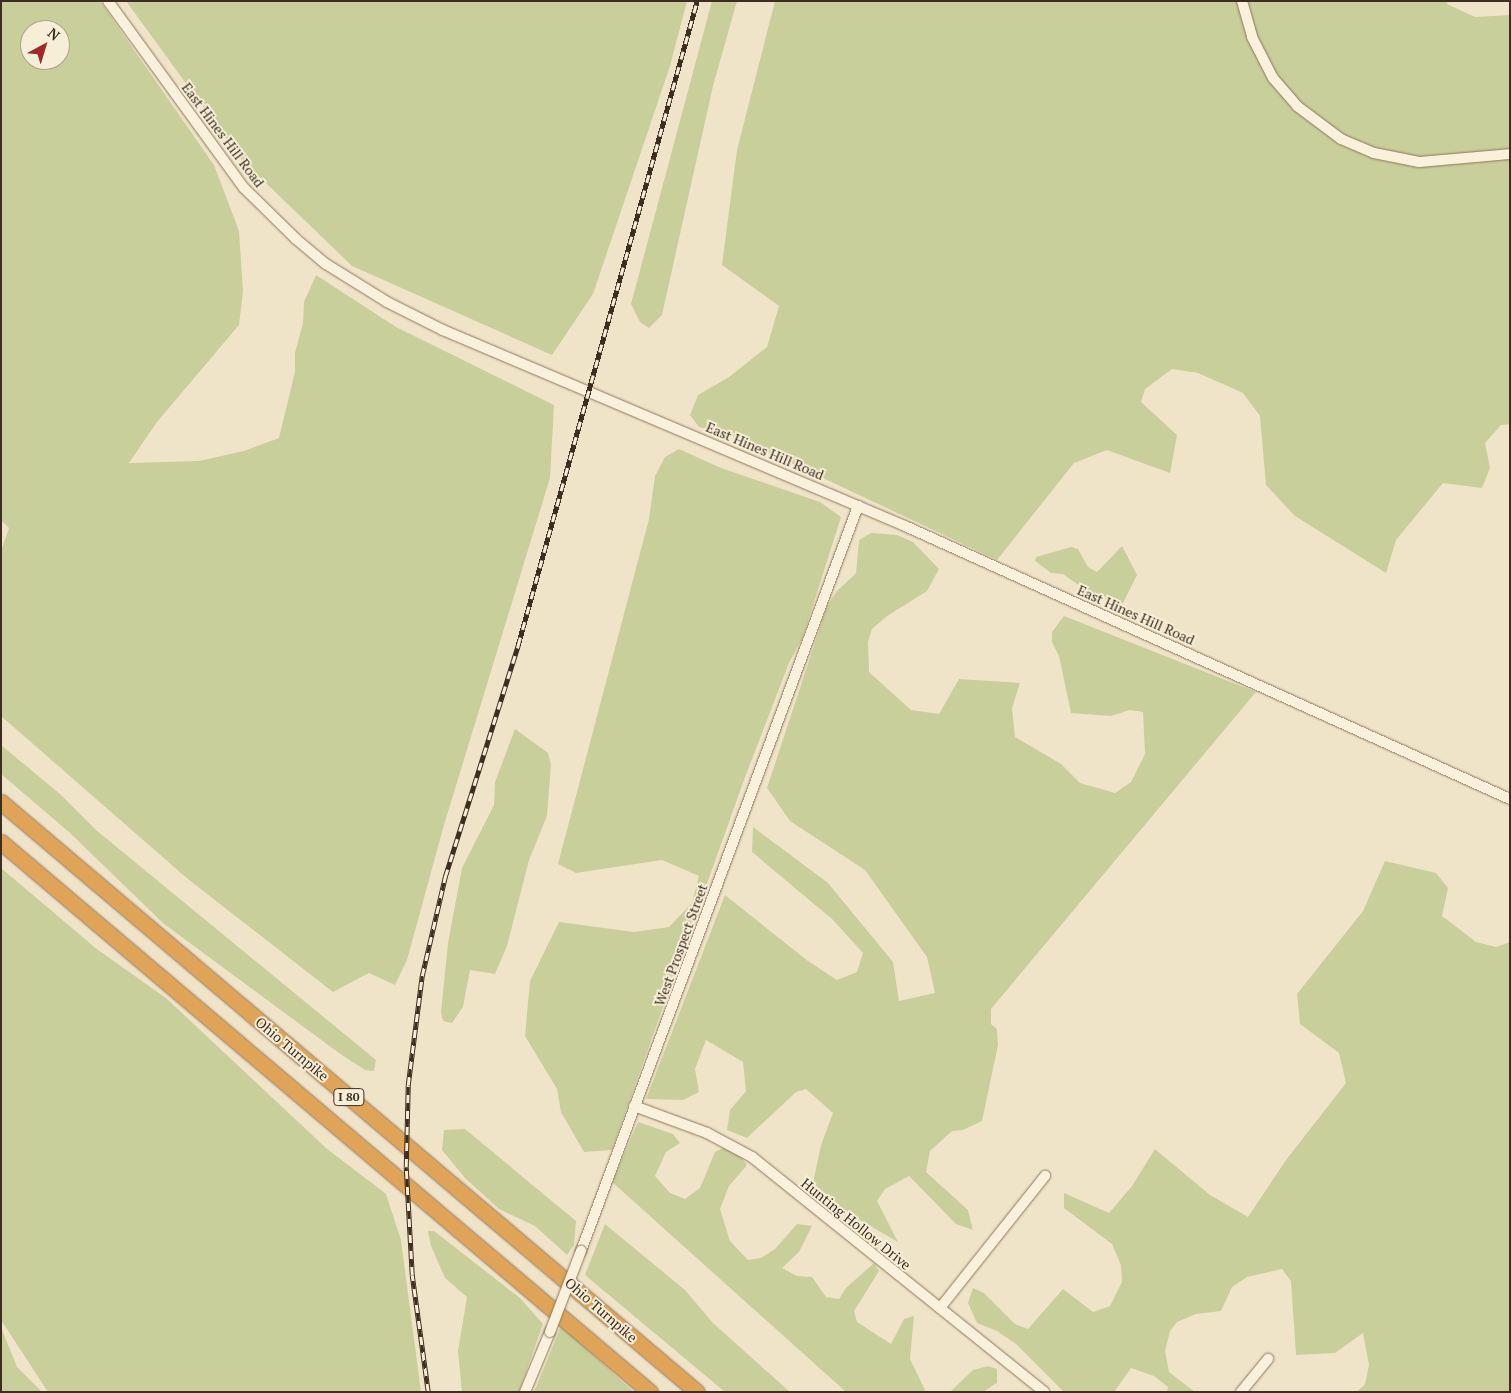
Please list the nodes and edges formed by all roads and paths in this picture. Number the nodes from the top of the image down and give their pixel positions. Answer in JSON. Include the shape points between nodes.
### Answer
{"nodes":[{"id":1,"x":108,"y":1,"type":"edge"},
{"id":2,"x":1242,"y":1,"type":"edge"},
{"id":3,"x":1510,"y":154,"type":"edge"},
{"id":4,"x":858,"y":506,"type":"junction"},
{"id":5,"x":1510,"y":798,"type":"edge"},
{"id":6,"x":1,"y":802,"type":"edge"},
{"id":7,"x":1,"y":842,"type":"edge"},
{"id":8,"x":634,"y":1106,"type":"junction"},
{"id":9,"x":1045,"y":1176,"type":"dead end"},
{"id":10,"x":940,"y":1308,"type":"junction"},
{"id":11,"x":1268,"y":1359,"type":"dead end"},
{"id":12,"x":526,"y":1392,"type":"edge"},
{"id":13,"x":650,"y":1392,"type":"edge"},
{"id":14,"x":697,"y":1392,"type":"edge"},
{"id":15,"x":1044,"y":1392,"type":"edge"},
{"id":16,"x":1241,"y":1392,"type":"edge"}],
"edges":[{"from":1,"to":4,"type":"street","name":"East Hines Hill Road","via":[[244,188],[296,239],[356,284],[443,330]]},
{"from":2,"to":3,"type":"street","via":[[1252,37],[1273,78],[1297,106],[1341,139],[1374,153],[1419,162]]},
{"from":4,"to":5,"type":"street","name":"East Hines Hill Road"},
{"from":4,"to":8,"type":"street","name":"West Prospect Street"},
{"from":6,"to":14,"type":"highway","name":"Ohio Turnpike","number":"I 80"},
{"from":7,"to":13,"type":"highway","number":"I 80"},
{"from":8,"to":10,"type":"street","name":"Hunting Hollow Drive","via":[[707,1133],[752,1157]]},
{"from":8,"to":12,"type":"street","name":"West Prospect Street","bridge":true},
{"from":9,"to":10,"type":"street"},
{"from":10,"to":15,"type":"street","name":"Hunting Hollow Drive"},
{"from":11,"to":16,"type":"street"}]}
